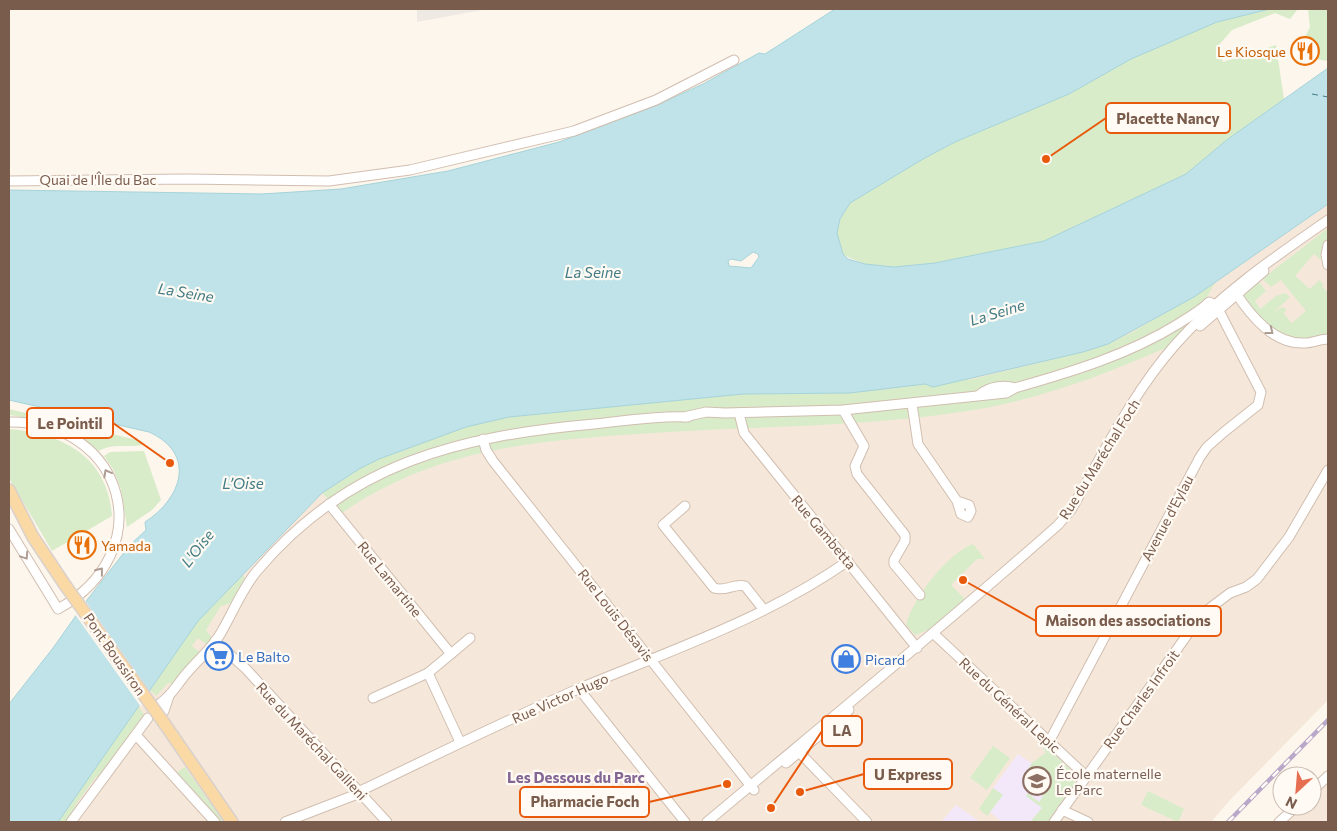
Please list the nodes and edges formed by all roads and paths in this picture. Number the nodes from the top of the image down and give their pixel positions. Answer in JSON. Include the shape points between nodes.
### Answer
{"nodes":[{"id":1,"x":734,"y":60,"type":"dead end"},
{"id":2,"x":9,"y":181,"type":"edge"},
{"id":3,"x":1328,"y":220,"type":"edge"},
{"id":4,"x":1328,"y":245,"type":"edge"},
{"id":5,"x":1328,"y":265,"type":"edge"},
{"id":6,"x":1235,"y":293,"type":"junction"},
{"id":7,"x":1212,"y":307,"type":"junction"},
{"id":8,"x":1198,"y":316,"type":"junction"},
{"id":9,"x":1328,"y":339,"type":"edge"},
{"id":10,"x":1168,"y":354,"type":"junction"},
{"id":11,"x":912,"y":404,"type":"junction"},
{"id":12,"x":843,"y":410,"type":"junction"},
{"id":13,"x":739,"y":413,"type":"junction"},
{"id":14,"x":9,"y":422,"type":"edge"},
{"id":15,"x":483,"y":439,"type":"junction"},
{"id":16,"x":1328,"y":470,"type":"edge"},
{"id":17,"x":1325,"y":483,"type":"edge"},
{"id":18,"x":9,"y":490,"type":"edge"},
{"id":19,"x":957,"y":501,"type":"dead end"},
{"id":20,"x":329,"y":504,"type":"junction"},
{"id":21,"x":685,"y":506,"type":"dead end"},
{"id":22,"x":9,"y":529,"type":"edge"},
{"id":23,"x":848,"y":561,"type":"junction"},
{"id":24,"x":920,"y":595,"type":"dead end"},
{"id":25,"x":764,"y":610,"type":"junction"},
{"id":26,"x":934,"y":634,"type":"junction"},
{"id":27,"x":470,"y":638,"type":"dead end"},
{"id":28,"x":216,"y":641,"type":"junction"},
{"id":29,"x":917,"y":648,"type":"junction"},
{"id":30,"x":451,"y":654,"type":"junction"},
{"id":31,"x":651,"y":658,"type":"junction"},
{"id":32,"x":428,"y":673,"type":"junction"},
{"id":33,"x":579,"y":689,"type":"junction"},
{"id":34,"x":373,"y":698,"type":"dead end"},
{"id":35,"x":161,"y":707,"type":"dead end"},
{"id":36,"x":148,"y":721,"type":"dead end"},
{"id":37,"x":136,"y":735,"type":"junction"},
{"id":38,"x":460,"y":742,"type":"junction"},
{"id":39,"x":1049,"y":742,"type":"junction"},
{"id":40,"x":798,"y":750,"type":"junction"},
{"id":41,"x":1086,"y":776,"type":"junction"},
{"id":42,"x":208,"y":784,"type":"junction"},
{"id":43,"x":752,"y":788,"type":"junction"},
{"id":44,"x":359,"y":792,"type":"junction"},
{"id":45,"x":1062,"y":810,"type":"junction"},
{"id":46,"x":71,"y":822,"type":"edge"},
{"id":47,"x":215,"y":822,"type":"edge"},
{"id":48,"x":232,"y":822,"type":"edge"},
{"id":49,"x":240,"y":822,"type":"edge"},
{"id":50,"x":285,"y":822,"type":"edge"},
{"id":51,"x":387,"y":822,"type":"edge"},
{"id":52,"x":685,"y":822,"type":"edge"},
{"id":53,"x":707,"y":822,"type":"edge"},
{"id":54,"x":715,"y":822,"type":"edge"},
{"id":55,"x":867,"y":822,"type":"edge"},
{"id":56,"x":1054,"y":822,"type":"edge"},
{"id":57,"x":1088,"y":822,"type":"edge"}],
"edges":[{"from":1,"to":2,"type":"street","name":"Quai de l'Île du Bac","via":[[656,100],[574,130],[410,170],[329,181]]},
{"from":3,"to":6,"type":"street"},
{"from":4,"to":5,"type":"street"},
{"from":6,"to":7,"type":"street"},
{"from":6,"to":9,"type":"street","one_way":true,"via":[[1267,330],[1280,338],[1306,344]]},
{"from":7,"to":8,"type":"street"},
{"from":7,"to":10,"type":"street","name":"Rue du Maréchal Foch"},
{"from":7,"to":39,"type":"street","name":"Avenue d'Eylau","via":[[1261,392],[1261,400],[1207,446]]},
{"from":8,"to":10,"type":"street","name":"Rue du Maréchal Foch"},
{"from":8,"to":11,"type":"street","via":[[1105,360],[1015,388],[1006,394]]},
{"from":10,"to":26,"type":"street","name":"Rue du Maréchal Foch","via":[[1124,418],[1071,510]]},
{"from":11,"to":12,"type":"street"},
{"from":11,"to":19,"type":"street","via":[[918,444]]},
{"from":12,"to":13,"type":"street"},
{"from":12,"to":24,"type":"street","via":[[864,446],[855,466],[857,474],[905,535],[894,564]]},
{"from":13,"to":15,"type":"street","via":[[585,425]]},
{"from":13,"to":23,"type":"street","name":"Rue Gambetta","via":[[744,433]]},
{"from":22,"to":14,"type":"street","one_way":true,"via":[[58,609],[81,594],[113,552],[119,520],[114,486],[97,457],[71,437],[37,424]]},
{"from":15,"to":20,"type":"street","via":[[387,469]]},
{"from":15,"to":31,"type":"street","name":"Rue Louis Désavis","via":[[493,461]]},
{"from":16,"to":17,"type":"street","name":"Rue Charles Infroit"},
{"from":17,"to":41,"type":"street","name":"Rue Charles Infroit","via":[[1267,568],[1253,582],[1202,614]]},
{"from":18,"to":42,"type":"main road","name":"Pont Boussiron","bridge":true,"via":[[33,537]]},
{"from":20,"to":28,"type":"street","via":[[257,571]]},
{"from":20,"to":30,"type":"street","name":"Rue Lamartine"},
{"from":21,"to":25,"type":"street","via":[[663,525],[714,588],[724,590],[745,586]]},
{"from":23,"to":25,"type":"street","name":"Rue Victor Hugo"},
{"from":23,"to":29,"type":"street","name":"Rue Gambetta"},
{"from":25,"to":31,"type":"street","name":"Rue Victor Hugo","via":[[731,627]]},
{"from":26,"to":29,"type":"street","name":"Rue du Maréchal Foch"},
{"from":26,"to":39,"type":"street","name":"Rue du Général Lepic"},
{"from":27,"to":30,"type":"street"},
{"from":28,"to":35,"type":"street"},
{"from":28,"to":44,"type":"street","name":"Rue du Maréchal Gallieni","via":[[246,668]]},
{"from":29,"to":40,"type":"street","name":"Rue du Maréchal Foch"},
{"from":30,"to":32,"type":"street"},
{"from":31,"to":33,"type":"street","name":"Rue Victor Hugo"},
{"from":31,"to":43,"type":"street","name":"Rue Louis Désavis"},
{"from":32,"to":34,"type":"street"},
{"from":32,"to":38,"type":"street"},
{"from":33,"to":38,"type":"street","name":"Rue Victor Hugo"},
{"from":33,"to":52,"type":"street"},
{"from":36,"to":37,"type":"street"},
{"from":37,"to":46,"type":"street"},
{"from":37,"to":47,"type":"street"},
{"from":38,"to":44,"type":"street","name":"Rue Victor Hugo"},
{"from":39,"to":41,"type":"street","name":"Rue du Général Lepic"},
{"from":40,"to":43,"type":"street","name":"Rue du Maréchal Foch"},
{"from":40,"to":55,"type":"street"},
{"from":41,"to":45,"type":"street","name":"Rue Charles Infroit"},
{"from":42,"to":48,"type":"main road"},
{"from":42,"to":49,"type":"main road"},
{"from":43,"to":53,"type":"street","name":"Rue du Maréchal Foch"},
{"from":43,"to":54,"type":"street","name":"Rue du Maréchal Foch"},
{"from":44,"to":50,"type":"street","name":"Rue Victor Hugo"},
{"from":44,"to":51,"type":"street","name":"Rue du Maréchal Gallieni"},
{"from":45,"to":56,"type":"street","name":"Rue Charles Infroit"},
{"from":45,"to":57,"type":"street"}]}
